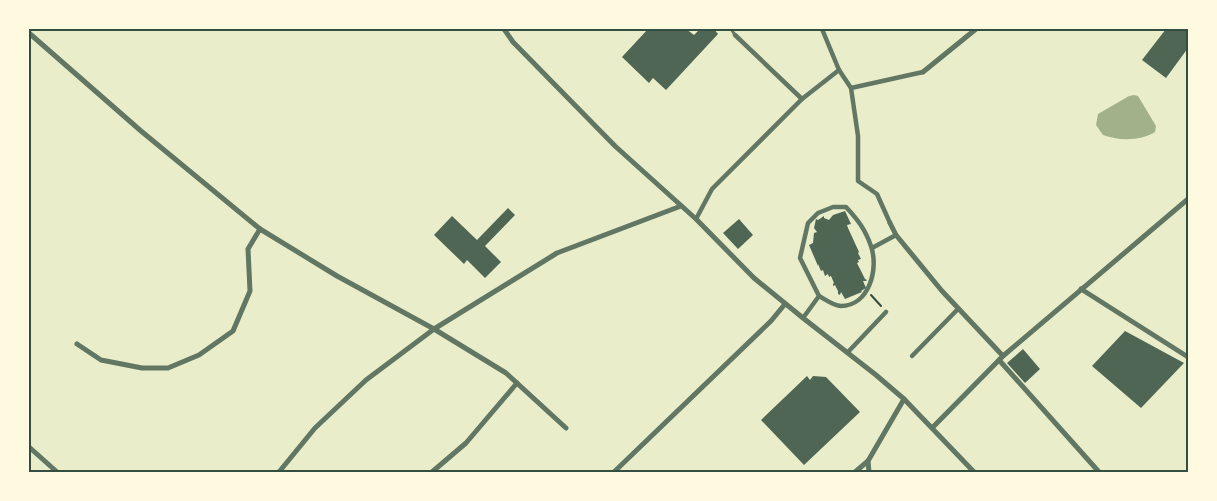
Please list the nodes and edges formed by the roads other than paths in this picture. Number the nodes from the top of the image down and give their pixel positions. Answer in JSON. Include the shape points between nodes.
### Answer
{"nodes":[{"id":1,"x":504,"y":29,"type":"edge"},
{"id":2,"x":731,"y":29,"type":"edge"},
{"id":3,"x":822,"y":29,"type":"edge"},
{"id":4,"x":976,"y":29,"type":"edge"},
{"id":5,"x":29,"y":33,"type":"edge"},
{"id":6,"x":735,"y":35,"type":"joint"},
{"id":7,"x":839,"y":70,"type":"junction"},
{"id":8,"x":923,"y":72,"type":"joint"},
{"id":9,"x":850,"y":88,"type":"junction"},
{"id":10,"x":802,"y":98,"type":"junction"},
{"id":11,"x":1188,"y":199,"type":"edge"},
{"id":12,"x":681,"y":206,"type":"junction"},
{"id":13,"x":696,"y":219,"type":"junction"},
{"id":14,"x":890,"y":223,"type":"joint"},
{"id":15,"x":260,"y":229,"type":"junction"},
{"id":16,"x":896,"y":235,"type":"junction"},
{"id":17,"x":872,"y":248,"type":"junction"},
{"id":18,"x":1081,"y":289,"type":"junction"},
{"id":19,"x":819,"y":296,"type":"junction"},
{"id":20,"x":785,"y":304,"type":"junction"},
{"id":21,"x":958,"y":309,"type":"junction"},
{"id":22,"x":886,"y":312,"type":"road end"},
{"id":23,"x":803,"y":318,"type":"junction"},
{"id":24,"x":434,"y":329,"type":"junction"},
{"id":25,"x":77,"y":344,"type":"dead end"},
{"id":26,"x":848,"y":352,"type":"junction"},
{"id":27,"x":912,"y":356,"type":"dead end"},
{"id":28,"x":1188,"y":357,"type":"edge"},
{"id":29,"x":1001,"y":358,"type":"junction"},
{"id":30,"x":517,"y":383,"type":"junction"},
{"id":31,"x":904,"y":399,"type":"junction"},
{"id":32,"x":566,"y":428,"type":"dead end"},
{"id":33,"x":933,"y":428,"type":"junction"},
{"id":34,"x":29,"y":447,"type":"edge"},
{"id":35,"x":868,"y":461,"type":"junction"},
{"id":36,"x":57,"y":472,"type":"edge"},
{"id":37,"x":279,"y":472,"type":"edge"},
{"id":38,"x":432,"y":472,"type":"edge"},
{"id":39,"x":614,"y":472,"type":"edge"},
{"id":40,"x":855,"y":472,"type":"edge"},
{"id":41,"x":869,"y":472,"type":"edge"},
{"id":42,"x":974,"y":472,"type":"edge"},
{"id":43,"x":1099,"y":472,"type":"edge"}],
"edges":[{"from":1,"to":12,"type":"street","via":[[615,146]]},
{"from":2,"to":6,"type":"lane"},
{"from":3,"to":7,"type":"street"},
{"from":4,"to":8,"type":"street"},
{"from":5,"to":15,"type":"street"},
{"from":6,"to":10,"type":"street"},
{"from":7,"to":9,"type":"street"},
{"from":7,"to":10,"type":"street"},
{"from":8,"to":9,"type":"street"},
{"from":9,"to":14,"type":"street","via":[[858,136],[858,181],[877,194]]},
{"from":10,"to":13,"type":"street","via":[[712,189]]},
{"from":11,"to":18,"type":"street"},
{"from":12,"to":13,"type":"street"},
{"from":12,"to":24,"type":"street","via":[[557,253]]},
{"from":13,"to":20,"type":"street","via":[[754,278]]},
{"from":14,"to":16,"type":"street"},
{"from":15,"to":24,"type":"street"},
{"from":15,"to":25,"type":"street","via":[[248,249],[250,291],[233,330],[199,355],[168,368],[142,368],[101,360]]},
{"from":16,"to":17,"type":"street"},
{"from":16,"to":21,"type":"street"},
{"from":17,"to":19,"type":"street","via":[[872,279],[867,292],[851,305],[838,306]]},
{"from":17,"to":19,"type":"street","via":[[862,225],[846,207],[833,207],[818,213],[808,223],[800,258]]},
{"from":18,"to":28,"type":"street"},
{"from":18,"to":29,"type":"street"},
{"from":19,"to":23,"type":"street"},
{"from":20,"to":23,"type":"street"},
{"from":20,"to":39,"type":"street"},
{"from":21,"to":27,"type":"street"},
{"from":21,"to":29,"type":"street"},
{"from":22,"to":26,"type":"street"},
{"from":23,"to":26,"type":"street"},
{"from":24,"to":30,"type":"street"},
{"from":24,"to":37,"type":"street","via":[[366,380],[315,428]]},
{"from":26,"to":31,"type":"street"},
{"from":29,"to":33,"type":"street"},
{"from":29,"to":43,"type":"street"},
{"from":30,"to":32,"type":"street"},
{"from":30,"to":38,"type":"street","via":[[466,443]]},
{"from":31,"to":33,"type":"street"},
{"from":31,"to":35,"type":"street"},
{"from":33,"to":42,"type":"street"},
{"from":34,"to":36,"type":"street"},
{"from":35,"to":40,"type":"street"},
{"from":35,"to":41,"type":"street"}]}
